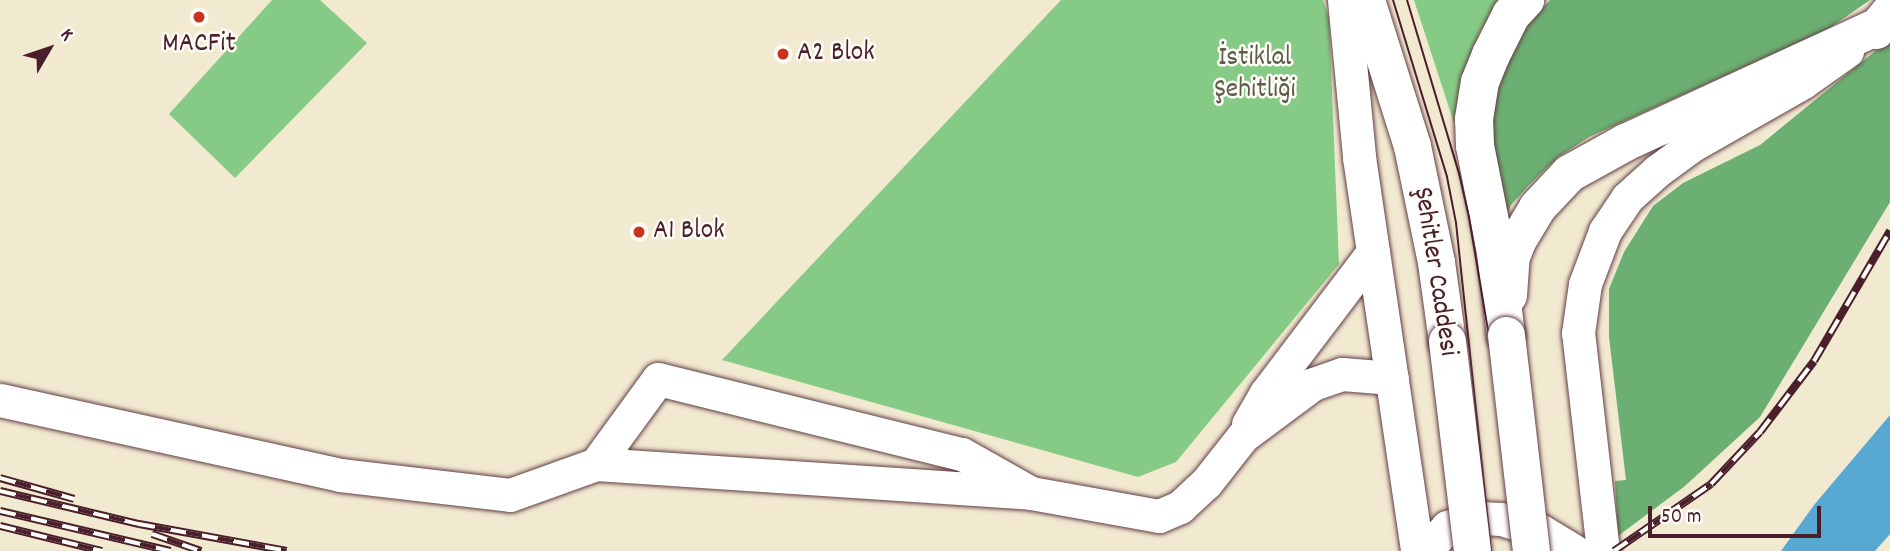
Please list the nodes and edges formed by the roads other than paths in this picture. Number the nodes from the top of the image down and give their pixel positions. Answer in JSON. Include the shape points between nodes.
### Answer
{"nodes":[{"id":1,"x":1344,"y":0,"type":"edge"},
{"id":2,"x":1366,"y":0,"type":"edge"},
{"id":3,"x":1525,"y":0,"type":"edge"},
{"id":4,"x":1885,"y":21,"type":"edge"},
{"id":5,"x":1373,"y":252,"type":"junction"},
{"id":6,"x":1506,"y":335,"type":"junction"},
{"id":7,"x":1392,"y":378,"type":"junction"},
{"id":8,"x":0,"y":400,"type":"edge"},
{"id":9,"x":1243,"y":436,"type":"junction"},
{"id":10,"x":596,"y":464,"type":"junction"},
{"id":11,"x":1031,"y":493,"type":"junction"},
{"id":12,"x":1418,"y":551,"type":"edge"},
{"id":13,"x":1425,"y":551,"type":"edge"},
{"id":14,"x":1472,"y":551,"type":"edge"},
{"id":15,"x":1531,"y":551,"type":"edge"},
{"id":16,"x":1574,"y":551,"type":"edge"},
{"id":17,"x":1603,"y":551,"type":"edge"}],
"edges":[{"from":1,"to":5,"type":"street"},
{"from":2,"to":14,"type":"main road","name":"Şehitler Caddesi","bridge":true,"via":[[1412,146],[1436,262]]},
{"from":3,"to":6,"type":"highway","via":[[1511,15],[1491,55],[1480,82],[1474,119]]},
{"from":4,"to":6,"type":"main road","via":[[1625,142],[1569,173],[1537,207],[1518,239],[1508,279]]},
{"from":4,"to":17,"type":"street","via":[[1803,82],[1691,146],[1657,171],[1628,198],[1605,230],[1584,284],[1578,333]]},
{"from":5,"to":7,"type":"street"},
{"from":5,"to":9,"type":"street","via":[[1266,393]]},
{"from":6,"to":15,"type":"main road","bridge":true},
{"from":7,"to":9,"type":"street","via":[[1342,373],[1313,384]]},
{"from":7,"to":12,"type":"street"},
{"from":8,"to":10,"type":"street","via":[[340,475],[510,495]]},
{"from":9,"to":11,"type":"street","via":[[1206,483],[1180,507],[1159,516]]},
{"from":10,"to":11,"type":"street"},
{"from":10,"to":11,"type":"street","via":[[658,379],[962,454]]},
{"from":13,"to":16,"type":"street","via":[[1447,527],[1480,518],[1541,531]]}]}
